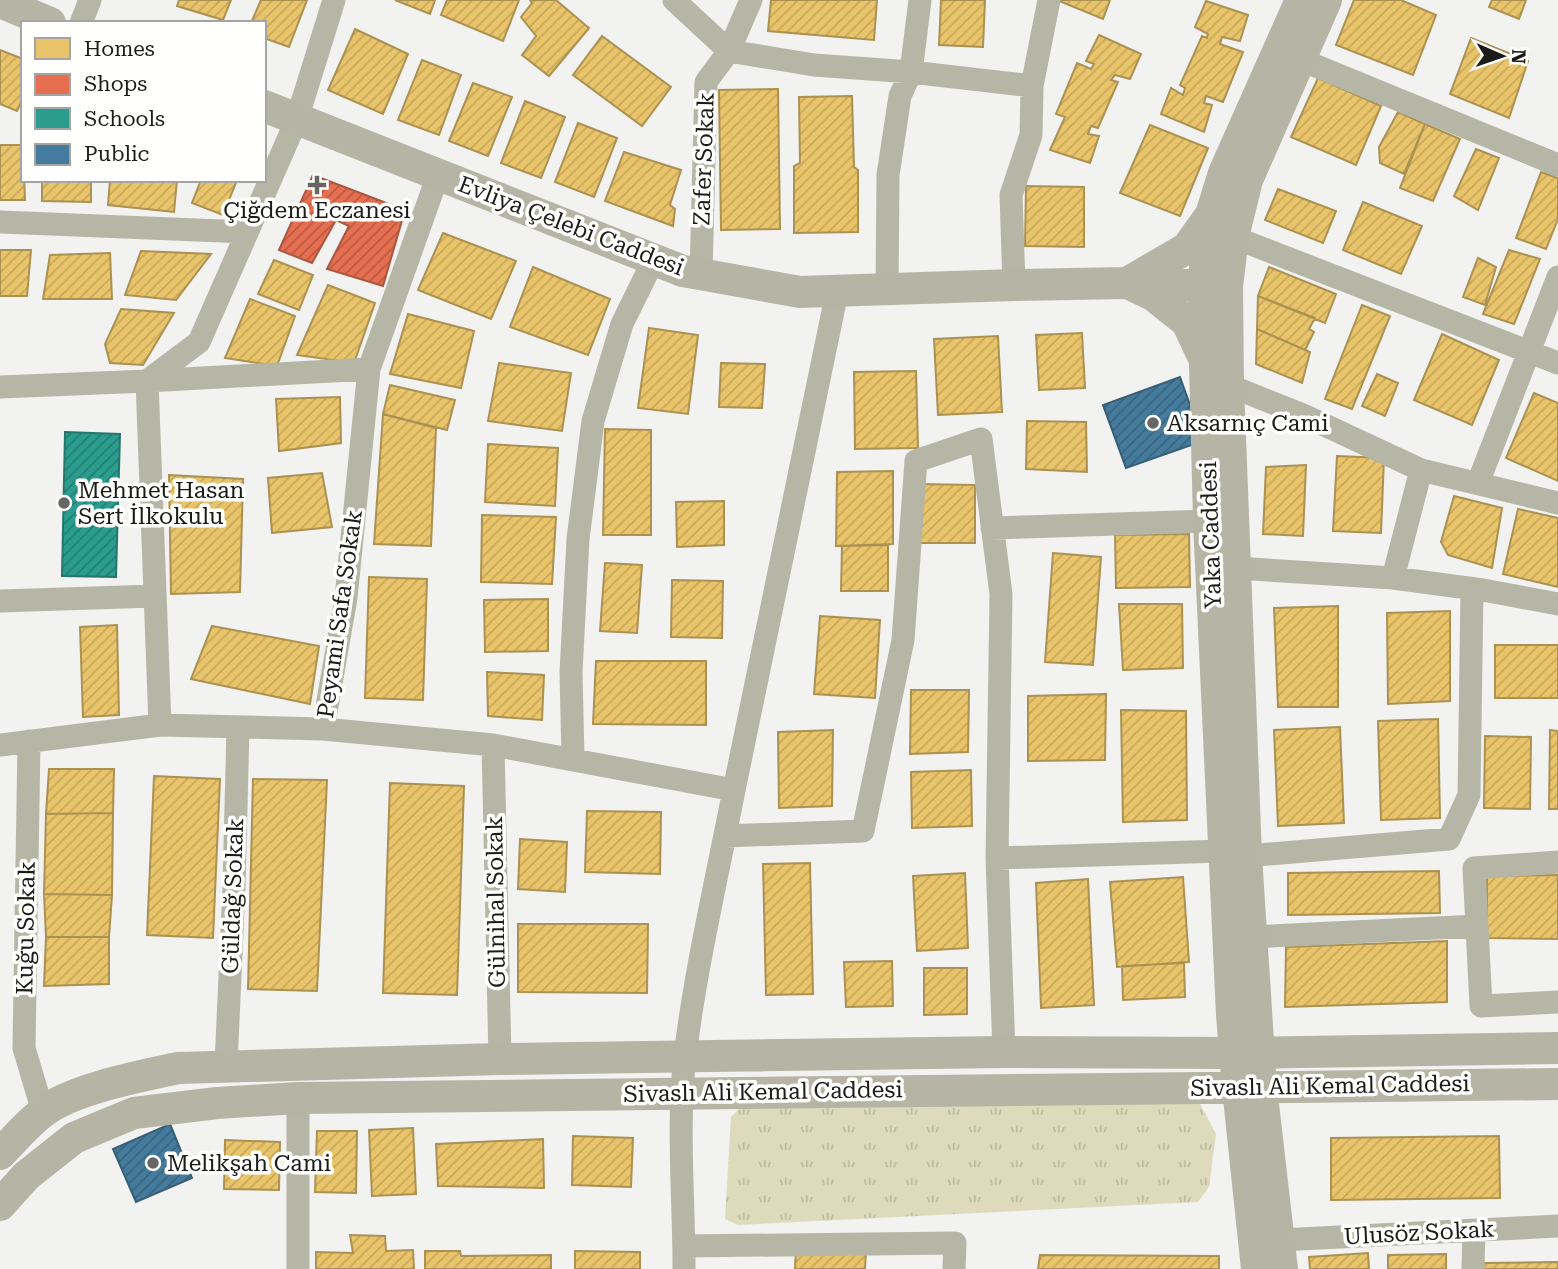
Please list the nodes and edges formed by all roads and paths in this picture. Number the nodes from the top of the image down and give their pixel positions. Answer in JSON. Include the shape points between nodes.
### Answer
{"nodes":[{"id":1,"x":90,"y":0,"type":"edge"},
{"id":2,"x":334,"y":0,"type":"edge"},
{"id":3,"x":674,"y":0,"type":"edge"},
{"id":4,"x":751,"y":0,"type":"edge"},
{"id":5,"x":920,"y":0,"type":"edge"},
{"id":6,"x":1049,"y":0,"type":"edge"},
{"id":7,"x":1301,"y":0,"type":"edge"},
{"id":8,"x":1326,"y":0,"type":"edge"},
{"id":9,"x":0,"y":2,"type":"edge"},
{"id":10,"x":45,"y":21,"type":"edge"},
{"id":11,"x":82,"y":21,"type":"edge"},
{"id":12,"x":729,"y":51,"type":"junction"},
{"id":13,"x":1300,"y":60,"type":"junction"},
{"id":14,"x":911,"y":72,"type":"junction"},
{"id":15,"x":1032,"y":86,"type":"junction"},
{"id":16,"x":266,"y":107,"type":"edge"},
{"id":17,"x":297,"y":119,"type":"junction"},
{"id":18,"x":1558,"y":165,"type":"edge"},
{"id":19,"x":438,"y":175,"type":"junction"},
{"id":20,"x":0,"y":222,"type":"edge"},
{"id":21,"x":1222,"y":226,"type":"junction"},
{"id":22,"x":247,"y":232,"type":"junction"},
{"id":23,"x":654,"y":260,"type":"junction"},
{"id":24,"x":701,"y":274,"type":"junction"},
{"id":25,"x":1558,"y":277,"type":"edge"},
{"id":26,"x":1127,"y":283,"type":"junction"},
{"id":27,"x":1014,"y":285,"type":"junction"},
{"id":28,"x":1215,"y":286,"type":"junction"},
{"id":29,"x":887,"y":290,"type":"junction"},
{"id":30,"x":837,"y":292,"type":"junction"},
{"id":31,"x":1527,"y":353,"type":"junction"},
{"id":32,"x":1206,"y":362,"type":"junction"},
{"id":33,"x":1558,"y":363,"type":"edge"},
{"id":34,"x":369,"y":369,"type":"junction"},
{"id":35,"x":155,"y":375,"type":"junction"},
{"id":36,"x":1228,"y":385,"type":"junction"},
{"id":37,"x":0,"y":387,"type":"edge"},
{"id":38,"x":1421,"y":470,"type":"junction"},
{"id":39,"x":1478,"y":483,"type":"junction"},
{"id":40,"x":1558,"y":503,"type":"edge"},
{"id":41,"x":1209,"y":521,"type":"junction"},
{"id":42,"x":992,"y":528,"type":"junction"},
{"id":43,"x":1236,"y":568,"type":"junction"},
{"id":44,"x":1393,"y":578,"type":"junction"},
{"id":45,"x":1472,"y":589,"type":"junction"},
{"id":46,"x":155,"y":596,"type":"junction"},
{"id":47,"x":0,"y":601,"type":"edge"},
{"id":48,"x":1558,"y":604,"type":"edge"},
{"id":49,"x":160,"y":725,"type":"junction"},
{"id":50,"x":239,"y":727,"type":"junction"},
{"id":51,"x":324,"y":729,"type":"junction"},
{"id":52,"x":29,"y":741,"type":"junction"},
{"id":53,"x":0,"y":745,"type":"edge"},
{"id":54,"x":493,"y":745,"type":"junction"},
{"id":55,"x":573,"y":758,"type":"junction"},
{"id":56,"x":734,"y":790,"type":"junction"},
{"id":57,"x":725,"y":836,"type":"junction"},
{"id":58,"x":1235,"y":854,"type":"junction"},
{"id":59,"x":998,"y":858,"type":"junction"},
{"id":60,"x":1558,"y":862,"type":"edge"},
{"id":61,"x":1477,"y":926,"type":"junction"},
{"id":62,"x":1251,"y":937,"type":"junction"},
{"id":63,"x":1558,"y":1002,"type":"edge"},
{"id":64,"x":1558,"y":1048,"type":"edge"},
{"id":65,"x":1004,"y":1052,"type":"junction"},
{"id":66,"x":1246,"y":1053,"type":"junction"},
{"id":67,"x":685,"y":1057,"type":"junction"},
{"id":68,"x":500,"y":1059,"type":"junction"},
{"id":69,"x":226,"y":1065,"type":"junction"},
{"id":70,"x":1558,"y":1084,"type":"edge"},
{"id":71,"x":1249,"y":1088,"type":"junction"},
{"id":72,"x":683,"y":1093,"type":"junction"},
{"id":73,"x":298,"y":1098,"type":"junction"},
{"id":74,"x":43,"y":1112,"type":"junction"},
{"id":75,"x":0,"y":1154,"type":"edge"},
{"id":76,"x":0,"y":1205,"type":"edge"},
{"id":77,"x":1558,"y":1226,"type":"edge"},
{"id":78,"x":1474,"y":1231,"type":"junction"},
{"id":79,"x":1281,"y":1254,"type":"edge"},
{"id":80,"x":684,"y":1257,"type":"edge"},
{"id":81,"x":298,"y":1269,"type":"edge"},
{"id":82,"x":954,"y":1269,"type":"edge"},
{"id":83,"x":1257,"y":1269,"type":"edge"},
{"id":84,"x":1473,"y":1269,"type":"edge"}],
"edges":[{"from":1,"to":11,"type":"street"},
{"from":2,"to":17,"type":"street"},
{"from":3,"to":12,"type":"street"},
{"from":4,"to":12,"type":"street","name":"Zafer Sokak"},
{"from":5,"to":14,"type":"street"},
{"from":6,"to":15,"type":"street"},
{"from":7,"to":21,"type":"street","name":"Yaka Caddesi","via":[[1224,173]]},
{"from":8,"to":13,"type":"street","name":"Yaka Caddesi"},
{"from":9,"to":10,"type":"street"},
{"from":12,"to":14,"type":"street","via":[[814,65]]},
{"from":12,"to":24,"type":"street","name":"Zafer Sokak","via":[[706,82]]},
{"from":13,"to":18,"type":"street"},
{"from":13,"to":21,"type":"street","name":"Yaka Caddesi"},
{"from":14,"to":15,"type":"street"},
{"from":14,"to":29,"type":"street","via":[[900,96],[888,175]]},
{"from":15,"to":27,"type":"street","via":[[1031,135],[1011,195]]},
{"from":16,"to":17,"type":"street","name":"Evliya Çelebi Caddesi"},
{"from":17,"to":19,"type":"street","name":"Evliya Çelebi Caddesi"},
{"from":17,"to":22,"type":"street"},
{"from":19,"to":23,"type":"street","name":"Evliya Çelebi Caddesi"},
{"from":19,"to":34,"type":"street","name":"Peyami Safa Sokak"},
{"from":20,"to":22,"type":"street"},
{"from":21,"to":26,"type":"street"},
{"from":21,"to":28,"type":"street","name":"Yaka Caddesi"},
{"from":21,"to":31,"type":"street"},
{"from":22,"to":35,"type":"street","via":[[199,342]]},
{"from":23,"to":24,"type":"street","name":"Evliya Çelebi Caddesi"},
{"from":23,"to":55,"type":"street","via":[[622,324],[593,421],[578,539],[571,672]]},
{"from":24,"to":30,"type":"street","name":"Evliya Çelebi Caddesi","via":[[800,292]]},
{"from":25,"to":31,"type":"street"},
{"from":26,"to":27,"type":"street","name":"Evliya Çelebi Caddesi"},
{"from":26,"to":28,"type":"street","name":"Evliya Çelebi Caddesi"},
{"from":26,"to":32,"type":"street","via":[[1153,295],[1187,322]]},
{"from":27,"to":29,"type":"street","name":"Evliya Çelebi Caddesi"},
{"from":28,"to":32,"type":"street","name":"Yaka Caddesi"},
{"from":28,"to":36,"type":"street","name":"Yaka Caddesi"},
{"from":29,"to":30,"type":"street","name":"Evliya Çelebi Caddesi"},
{"from":30,"to":56,"type":"street"},
{"from":31,"to":33,"type":"street"},
{"from":31,"to":39,"type":"street"},
{"from":32,"to":41,"type":"street","name":"Yaka Caddesi"},
{"from":34,"to":35,"type":"street"},
{"from":34,"to":51,"type":"street","name":"Peyami Safa Sokak","via":[[346,598]]},
{"from":35,"to":37,"type":"street"},
{"from":35,"to":46,"type":"street"},
{"from":36,"to":38,"type":"street"},
{"from":36,"to":43,"type":"street","name":"Yaka Caddesi"},
{"from":38,"to":39,"type":"street"},
{"from":38,"to":44,"type":"street"},
{"from":39,"to":40,"type":"street"},
{"from":41,"to":42,"type":"street"},
{"from":41,"to":58,"type":"street","name":"Yaka Caddesi"},
{"from":42,"to":57,"type":"street","via":[[981,439],[916,461],[903,640],[863,831]]},
{"from":42,"to":59,"type":"street","via":[[1001,594]]},
{"from":43,"to":44,"type":"street"},
{"from":43,"to":58,"type":"street","name":"Yaka Caddesi"},
{"from":44,"to":45,"type":"street"},
{"from":45,"to":48,"type":"street"},
{"from":45,"to":58,"type":"street","via":[[1469,795],[1449,839]]},
{"from":46,"to":47,"type":"street"},
{"from":46,"to":49,"type":"street"},
{"from":49,"to":50,"type":"street","name":"Peyami Safa Sokak"},
{"from":49,"to":52,"type":"street","name":"Peyami Safa Sokak"},
{"from":50,"to":51,"type":"street","name":"Peyami Safa Sokak"},
{"from":50,"to":69,"type":"street","name":"Güldağ Sokak"},
{"from":51,"to":54,"type":"street"},
{"from":52,"to":53,"type":"street","name":"Peyami Safa Sokak"},
{"from":52,"to":74,"type":"street","name":"Kuğu Sokak","via":[[24,1048]]},
{"from":54,"to":55,"type":"street"},
{"from":54,"to":68,"type":"street","name":"Gülnihal Sokak"},
{"from":55,"to":56,"type":"street"},
{"from":56,"to":57,"type":"street"},
{"from":57,"to":67,"type":"street","via":[[704,932]]},
{"from":58,"to":59,"type":"street"},
{"from":58,"to":62,"type":"street","name":"Yaka Caddesi"},
{"from":58,"to":66,"type":"street","name":"Yaka Caddesi"},
{"from":59,"to":65,"type":"street"},
{"from":60,"to":61,"type":"street","via":[[1474,868]]},
{"from":61,"to":62,"type":"street"},
{"from":61,"to":63,"type":"street","via":[[1481,1006]]},
{"from":62,"to":66,"type":"street","name":"Yaka Caddesi"},
{"from":64,"to":66,"type":"street","name":"Sivaslı Ali Kemal Caddesi"},
{"from":65,"to":66,"type":"street","name":"Sivaslı Ali Kemal Caddesi"},
{"from":65,"to":67,"type":"street","name":"Sivaslı Ali Kemal Caddesi"},
{"from":66,"to":71,"type":"street","name":"Yaka Caddesi"},
{"from":67,"to":68,"type":"street","name":"Sivaslı Ali Kemal Caddesi"},
{"from":67,"to":72,"type":"street"},
{"from":68,"to":69,"type":"street","name":"Sivaslı Ali Kemal Caddesi"},
{"from":69,"to":74,"type":"street","name":"Sivaslı Ali Kemal Caddesi","via":[[128,1078],[58,1102]]},
{"from":70,"to":71,"type":"street","name":"Sivaslı Ali Kemal Caddesi"},
{"from":71,"to":72,"type":"street","name":"Sivaslı Ali Kemal Caddesi"},
{"from":71,"to":79,"type":"street"},
{"from":71,"to":83,"type":"street"},
{"from":72,"to":73,"type":"street","name":"Sivaslı Ali Kemal Caddesi"},
{"from":72,"to":80,"type":"street"},
{"from":73,"to":76,"type":"street","name":"Sivaslı Ali Kemal Caddesi","via":[[134,1113],[74,1138],[26,1176]]},
{"from":73,"to":81,"type":"street"},
{"from":74,"to":75,"type":"street","name":"Sivaslı Ali Kemal Caddesi"},
{"from":77,"to":78,"type":"street","name":"Ulusöz Sokak"},
{"from":78,"to":79,"type":"street","name":"Ulusöz Sokak"},
{"from":78,"to":84,"type":"street"},
{"from":80,"to":82,"type":"street","via":[[955,1243]]}]}
